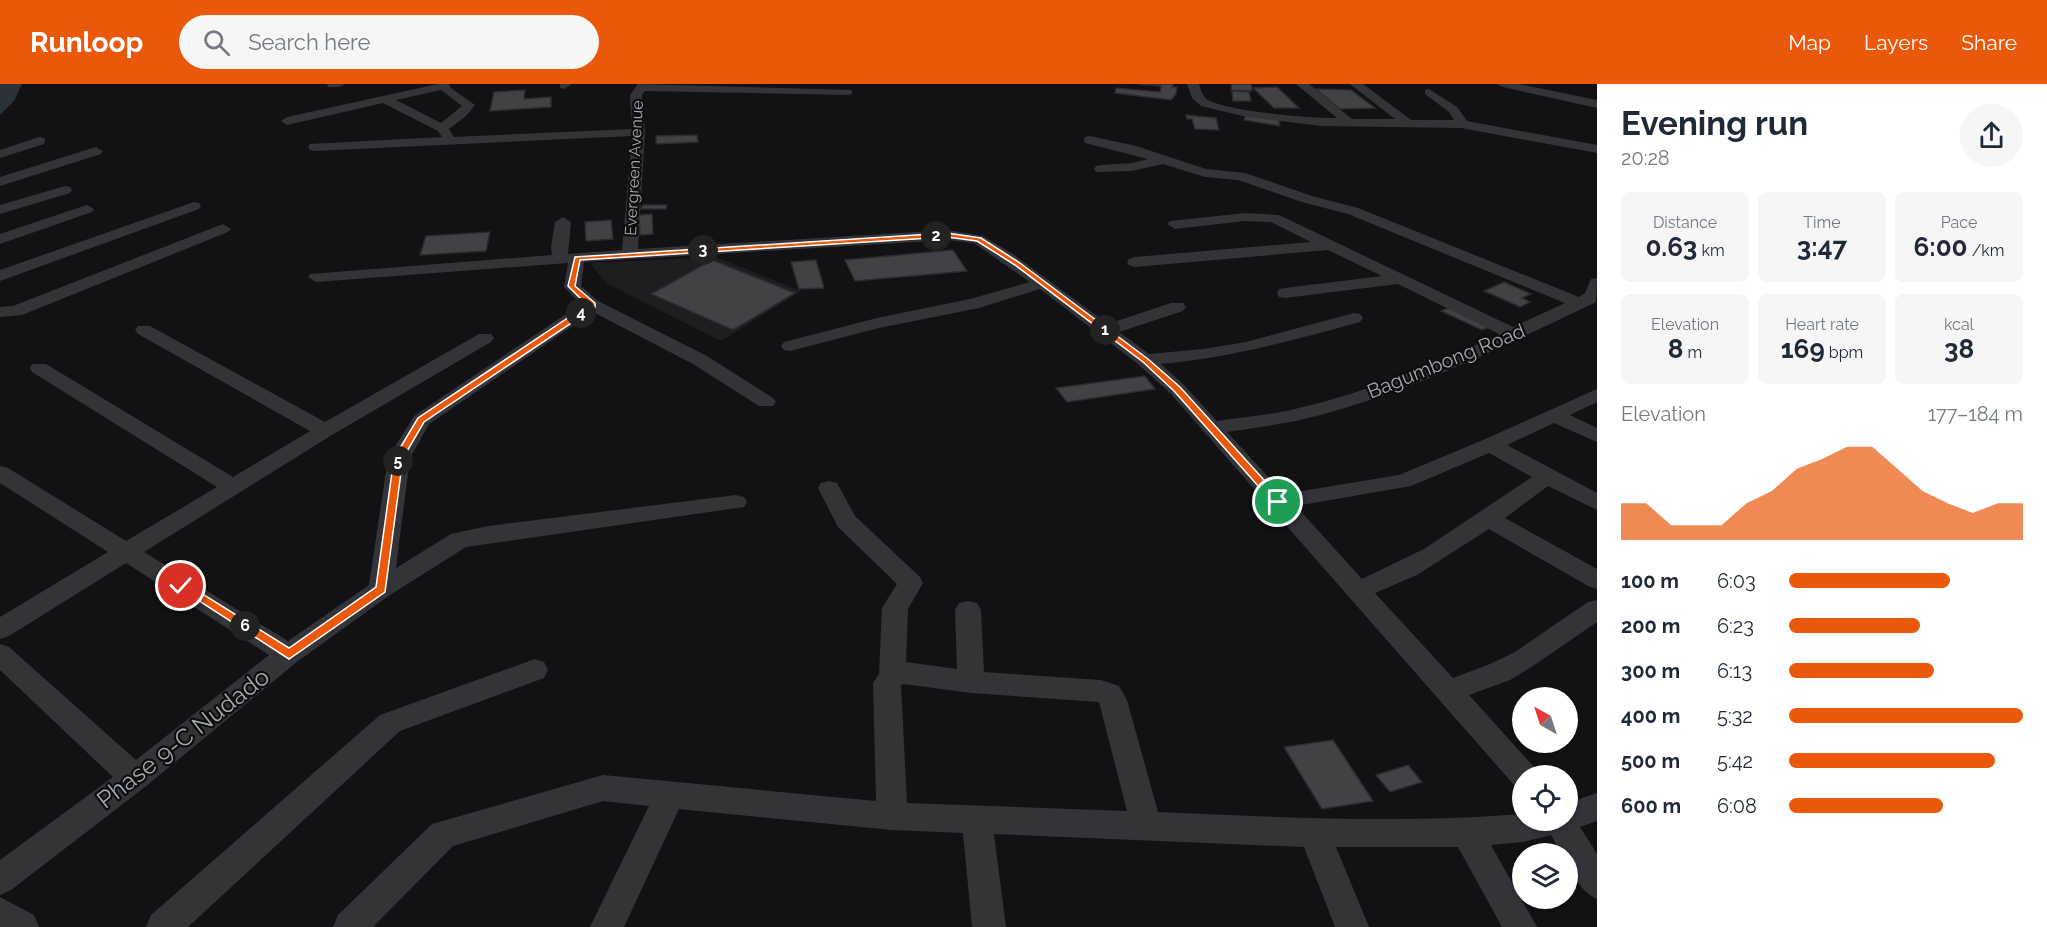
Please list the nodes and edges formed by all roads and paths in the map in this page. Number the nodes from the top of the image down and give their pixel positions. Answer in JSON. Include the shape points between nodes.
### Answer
{"nodes":[{"id":1,"x":1193,"y":84,"type":"edge"},
{"id":2,"x":1302,"y":84,"type":"edge"},
{"id":3,"x":1356,"y":84,"type":"edge"},
{"id":4,"x":1503,"y":84,"type":"edge"},
{"id":5,"x":445,"y":85,"type":"edge"},
{"id":6,"x":642,"y":85,"type":"edge"},
{"id":7,"x":712,"y":87,"type":"edge"},
{"id":8,"x":768,"y":87,"type":"edge"},
{"id":9,"x":828,"y":88,"type":"edge"},
{"id":10,"x":848,"y":92,"type":"dead end"},
{"id":11,"x":1429,"y":92,"type":"dead end"},
{"id":12,"x":384,"y":99,"type":"junction"},
{"id":13,"x":1597,"y":104,"type":"edge"},
{"id":14,"x":288,"y":121,"type":"dead end"},
{"id":15,"x":1406,"y":122,"type":"junction"},
{"id":16,"x":1350,"y":123,"type":"junction"},
{"id":17,"x":1461,"y":124,"type":"junction"},
{"id":18,"x":441,"y":128,"type":"junction"},
{"id":19,"x":639,"y":132,"type":"junction"},
{"id":20,"x":1089,"y":140,"type":"dead end"},
{"id":21,"x":39,"y":141,"type":"dead end"},
{"id":22,"x":451,"y":141,"type":"junction"},
{"id":23,"x":315,"y":147,"type":"dead end"},
{"id":24,"x":1597,"y":149,"type":"edge"},
{"id":25,"x":96,"y":151,"type":"dead end"},
{"id":26,"x":0,"y":154,"type":"edge"},
{"id":27,"x":1161,"y":160,"type":"junction"},
{"id":28,"x":1101,"y":169,"type":"dead end"},
{"id":29,"x":0,"y":170,"type":"edge"},
{"id":30,"x":17,"y":177,"type":"junction"},
{"id":31,"x":0,"y":182,"type":"edge"},
{"id":32,"x":65,"y":190,"type":"dead end"},
{"id":33,"x":194,"y":206,"type":"dead end"},
{"id":34,"x":87,"y":209,"type":"dead end"},
{"id":35,"x":0,"y":210,"type":"edge"},
{"id":36,"x":563,"y":222,"type":"dead end"},
{"id":37,"x":1175,"y":224,"type":"dead end"},
{"id":38,"x":223,"y":229,"type":"dead end"},
{"id":39,"x":5,"y":237,"type":"edge"},
{"id":40,"x":1331,"y":245,"type":"junction"},
{"id":41,"x":630,"y":254,"type":"junction"},
{"id":42,"x":569,"y":259,"type":"junction"},
{"id":43,"x":1135,"y":262,"type":"dead end"},
{"id":44,"x":37,"y":263,"type":"junction"},
{"id":45,"x":0,"y":276,"type":"edge"},
{"id":46,"x":316,"y":277,"type":"dead end"},
{"id":47,"x":1402,"y":279,"type":"junction"},
{"id":48,"x":1042,"y":283,"type":"junction"},
{"id":49,"x":1285,"y":293,"type":"dead end"},
{"id":50,"x":1592,"y":295,"type":"edge"},
{"id":51,"x":592,"y":305,"type":"junction"},
{"id":52,"x":1177,"y":307,"type":"dead end"},
{"id":53,"x":0,"y":312,"type":"edge"},
{"id":54,"x":1354,"y":318,"type":"dead end"},
{"id":55,"x":144,"y":330,"type":"dead end"},
{"id":56,"x":1106,"y":331,"type":"junction"},
{"id":57,"x":1515,"y":335,"type":"junction"},
{"id":58,"x":485,"y":338,"type":"dead end"},
{"id":59,"x":789,"y":346,"type":"dead end"},
{"id":60,"x":1145,"y":360,"type":"junction"},
{"id":61,"x":39,"y":368,"type":"dead end"},
{"id":62,"x":1597,"y":395,"type":"edge"},
{"id":63,"x":766,"y":402,"type":"dead end"},
{"id":64,"x":1554,"y":416,"type":"junction"},
{"id":65,"x":1210,"y":428,"type":"junction"},
{"id":66,"x":325,"y":431,"type":"junction"},
{"id":67,"x":1597,"y":436,"type":"edge"},
{"id":68,"x":1490,"y":446,"type":"junction"},
{"id":69,"x":0,"y":473,"type":"edge"},
{"id":70,"x":1546,"y":477,"type":"junction"},
{"id":71,"x":233,"y":488,"type":"junction"},
{"id":72,"x":829,"y":488,"type":"dead end"},
{"id":73,"x":736,"y":502,"type":"dead end"},
{"id":74,"x":1278,"y":502,"type":"junction"},
{"id":75,"x":1597,"y":503,"type":"edge"},
{"id":76,"x":1488,"y":518,"type":"junction"},
{"id":77,"x":127,"y":552,"type":"junction"},
{"id":78,"x":1597,"y":580,"type":"edge"},
{"id":79,"x":381,"y":589,"type":"junction"},
{"id":80,"x":1359,"y":590,"type":"junction"},
{"id":81,"x":1597,"y":609,"type":"edge"},
{"id":82,"x":968,"y":610,"type":"dead end"},
{"id":83,"x":0,"y":629,"type":"edge"},
{"id":84,"x":0,"y":654,"type":"edge"},
{"id":85,"x":289,"y":654,"type":"junction"},
{"id":86,"x":535,"y":670,"type":"dead end"},
{"id":87,"x":892,"y":676,"type":"junction"},
{"id":88,"x":971,"y":682,"type":"junction"},
{"id":89,"x":1449,"y":691,"type":"junction"},
{"id":90,"x":1514,"y":765,"type":"edge"},
{"id":91,"x":135,"y":778,"type":"junction"},
{"id":92,"x":670,"y":795,"type":"junction"},
{"id":93,"x":1597,"y":807,"type":"edge"},
{"id":94,"x":1578,"y":814,"type":"edge"},
{"id":95,"x":892,"y":816,"type":"junction"},
{"id":96,"x":977,"y":821,"type":"junction"},
{"id":97,"x":1146,"y":826,"type":"junction"},
{"id":98,"x":1512,"y":829,"type":"edge"},
{"id":99,"x":1565,"y":831,"type":"edge"},
{"id":100,"x":1314,"y":833,"type":"junction"},
{"id":101,"x":1467,"y":833,"type":"junction"},
{"id":102,"x":0,"y":879,"type":"edge"},
{"id":103,"x":1597,"y":883,"type":"edge"},
{"id":104,"x":0,"y":913,"type":"edge"},
{"id":105,"x":22,"y":927,"type":"edge"},
{"id":106,"x":163,"y":927,"type":"edge"},
{"id":107,"x":350,"y":927,"type":"edge"},
{"id":108,"x":607,"y":927,"type":"edge"},
{"id":109,"x":989,"y":927,"type":"edge"},
{"id":110,"x":1352,"y":927,"type":"edge"},
{"id":111,"x":1520,"y":927,"type":"edge"}],
"edges":[{"from":1,"to":16,"type":"street","via":[[1198,98],[1215,107]]},
{"from":2,"to":16,"type":"street"},
{"from":3,"to":15,"type":"street"},
{"from":4,"to":13,"type":"street"},
{"from":5,"to":12,"type":"street"},
{"from":5,"to":18,"type":"street","via":[[446,90],[469,105]]},
{"from":6,"to":7,"type":"street"},
{"from":6,"to":19,"type":"street","name":"Evergreen Avenue","via":[[636,95]]},
{"from":7,"to":8,"type":"street"},
{"from":8,"to":9,"type":"street"},
{"from":9,"to":10,"type":"street"},
{"from":11,"to":17,"type":"street","via":[[1455,112]]},
{"from":12,"to":14,"type":"street"},
{"from":12,"to":18,"type":"street"},
{"from":15,"to":16,"type":"street"},
{"from":15,"to":17,"type":"street"},
{"from":17,"to":24,"type":"street"},
{"from":18,"to":22,"type":"street"},
{"from":19,"to":22,"type":"street"},
{"from":19,"to":41,"type":"street","name":"Evergreen Avenue"},
{"from":20,"to":27,"type":"street"},
{"from":21,"to":26,"type":"street"},
{"from":22,"to":23,"type":"street"},
{"from":25,"to":30,"type":"street"},
{"from":27,"to":28,"type":"street"},
{"from":27,"to":50,"type":"street","via":[[1205,173],[1240,176],[1353,211]]},
{"from":29,"to":30,"type":"street"},
{"from":30,"to":31,"type":"street"},
{"from":32,"to":35,"type":"street"},
{"from":33,"to":44,"type":"street"},
{"from":34,"to":39,"type":"street"},
{"from":36,"to":42,"type":"street","via":[[559,247]]},
{"from":37,"to":40,"type":"street","via":[[1266,216]]},
{"from":38,"to":53,"type":"street","via":[[16,311]]},
{"from":39,"to":44,"type":"street","via":[[37,251]]},
{"from":40,"to":43,"type":"street"},
{"from":40,"to":47,"type":"street"},
{"from":41,"to":42,"type":"street"},
{"from":41,"to":48,"type":"street","via":[[947,235],[978,239]]},
{"from":42,"to":46,"type":"street"},
{"from":42,"to":51,"type":"street","via":[[572,286]]},
{"from":44,"to":45,"type":"street"},
{"from":47,"to":49,"type":"street"},
{"from":47,"to":57,"type":"street"},
{"from":48,"to":56,"type":"street"},
{"from":48,"to":59,"type":"street","via":[[973,304]]},
{"from":50,"to":57,"type":"street","name":"Bagumbong Road"},
{"from":51,"to":63,"type":"street","via":[[700,360]]},
{"from":51,"to":79,"type":"street","via":[[421,420],[399,458]]},
{"from":52,"to":56,"type":"street"},
{"from":54,"to":60,"type":"street","via":[[1247,347]]},
{"from":55,"to":66,"type":"street"},
{"from":56,"to":60,"type":"street"},
{"from":57,"to":65,"type":"street","name":"Bagumbong Road","via":[[1395,386],[1300,414]]},
{"from":58,"to":66,"type":"street"},
{"from":60,"to":65,"type":"street","via":[[1177,389]]},
{"from":61,"to":71,"type":"street"},
{"from":62,"to":64,"type":"street"},
{"from":64,"to":67,"type":"street"},
{"from":64,"to":68,"type":"street"},
{"from":65,"to":74,"type":"street"},
{"from":66,"to":71,"type":"street"},
{"from":68,"to":70,"type":"street"},
{"from":68,"to":74,"type":"street","via":[[1403,481]]},
{"from":69,"to":77,"type":"street"},
{"from":70,"to":75,"type":"street"},
{"from":70,"to":76,"type":"street"},
{"from":71,"to":77,"type":"street"},
{"from":72,"to":87,"type":"street","via":[[846,521],[911,583],[895,608]]},
{"from":73,"to":79,"type":"street","name":"Phase 9-C Nudado","via":[[459,540]]},
{"from":74,"to":80,"type":"street"},
{"from":76,"to":78,"type":"street"},
{"from":76,"to":80,"type":"street","via":[[1434,554]]},
{"from":77,"to":83,"type":"street"},
{"from":77,"to":85,"type":"street"},
{"from":79,"to":85,"type":"street","name":"Phase 9-C Nudado"},
{"from":80,"to":89,"type":"street"},
{"from":81,"to":89,"type":"street","via":[[1508,668]]},
{"from":82,"to":88,"type":"street"},
{"from":84,"to":91,"type":"street"},
{"from":85,"to":91,"type":"street","name":"Phase 9-C Nudado"},
{"from":86,"to":106,"type":"street","via":[[390,723]]},
{"from":87,"to":88,"type":"street","via":[[904,673]]},
{"from":87,"to":95,"type":"street","via":[[887,684]]},
{"from":88,"to":97,"type":"street","via":[[1109,694]]},
{"from":89,"to":90,"type":"street"},
{"from":91,"to":102,"type":"street","name":"Phase 9-C Nudado"},
{"from":92,"to":95,"type":"street"},
{"from":92,"to":107,"type":"street","via":[[603,788],[443,834]]},
{"from":92,"to":108,"type":"street"},
{"from":93,"to":94,"type":"street"},
{"from":95,"to":96,"type":"street"},
{"from":96,"to":97,"type":"street"},
{"from":96,"to":109,"type":"street"},
{"from":97,"to":100,"type":"street"},
{"from":98,"to":101,"type":"street"},
{"from":99,"to":103,"type":"street"},
{"from":100,"to":101,"type":"street"},
{"from":100,"to":110,"type":"street"},
{"from":101,"to":111,"type":"street"},
{"from":104,"to":105,"type":"street"}]}
